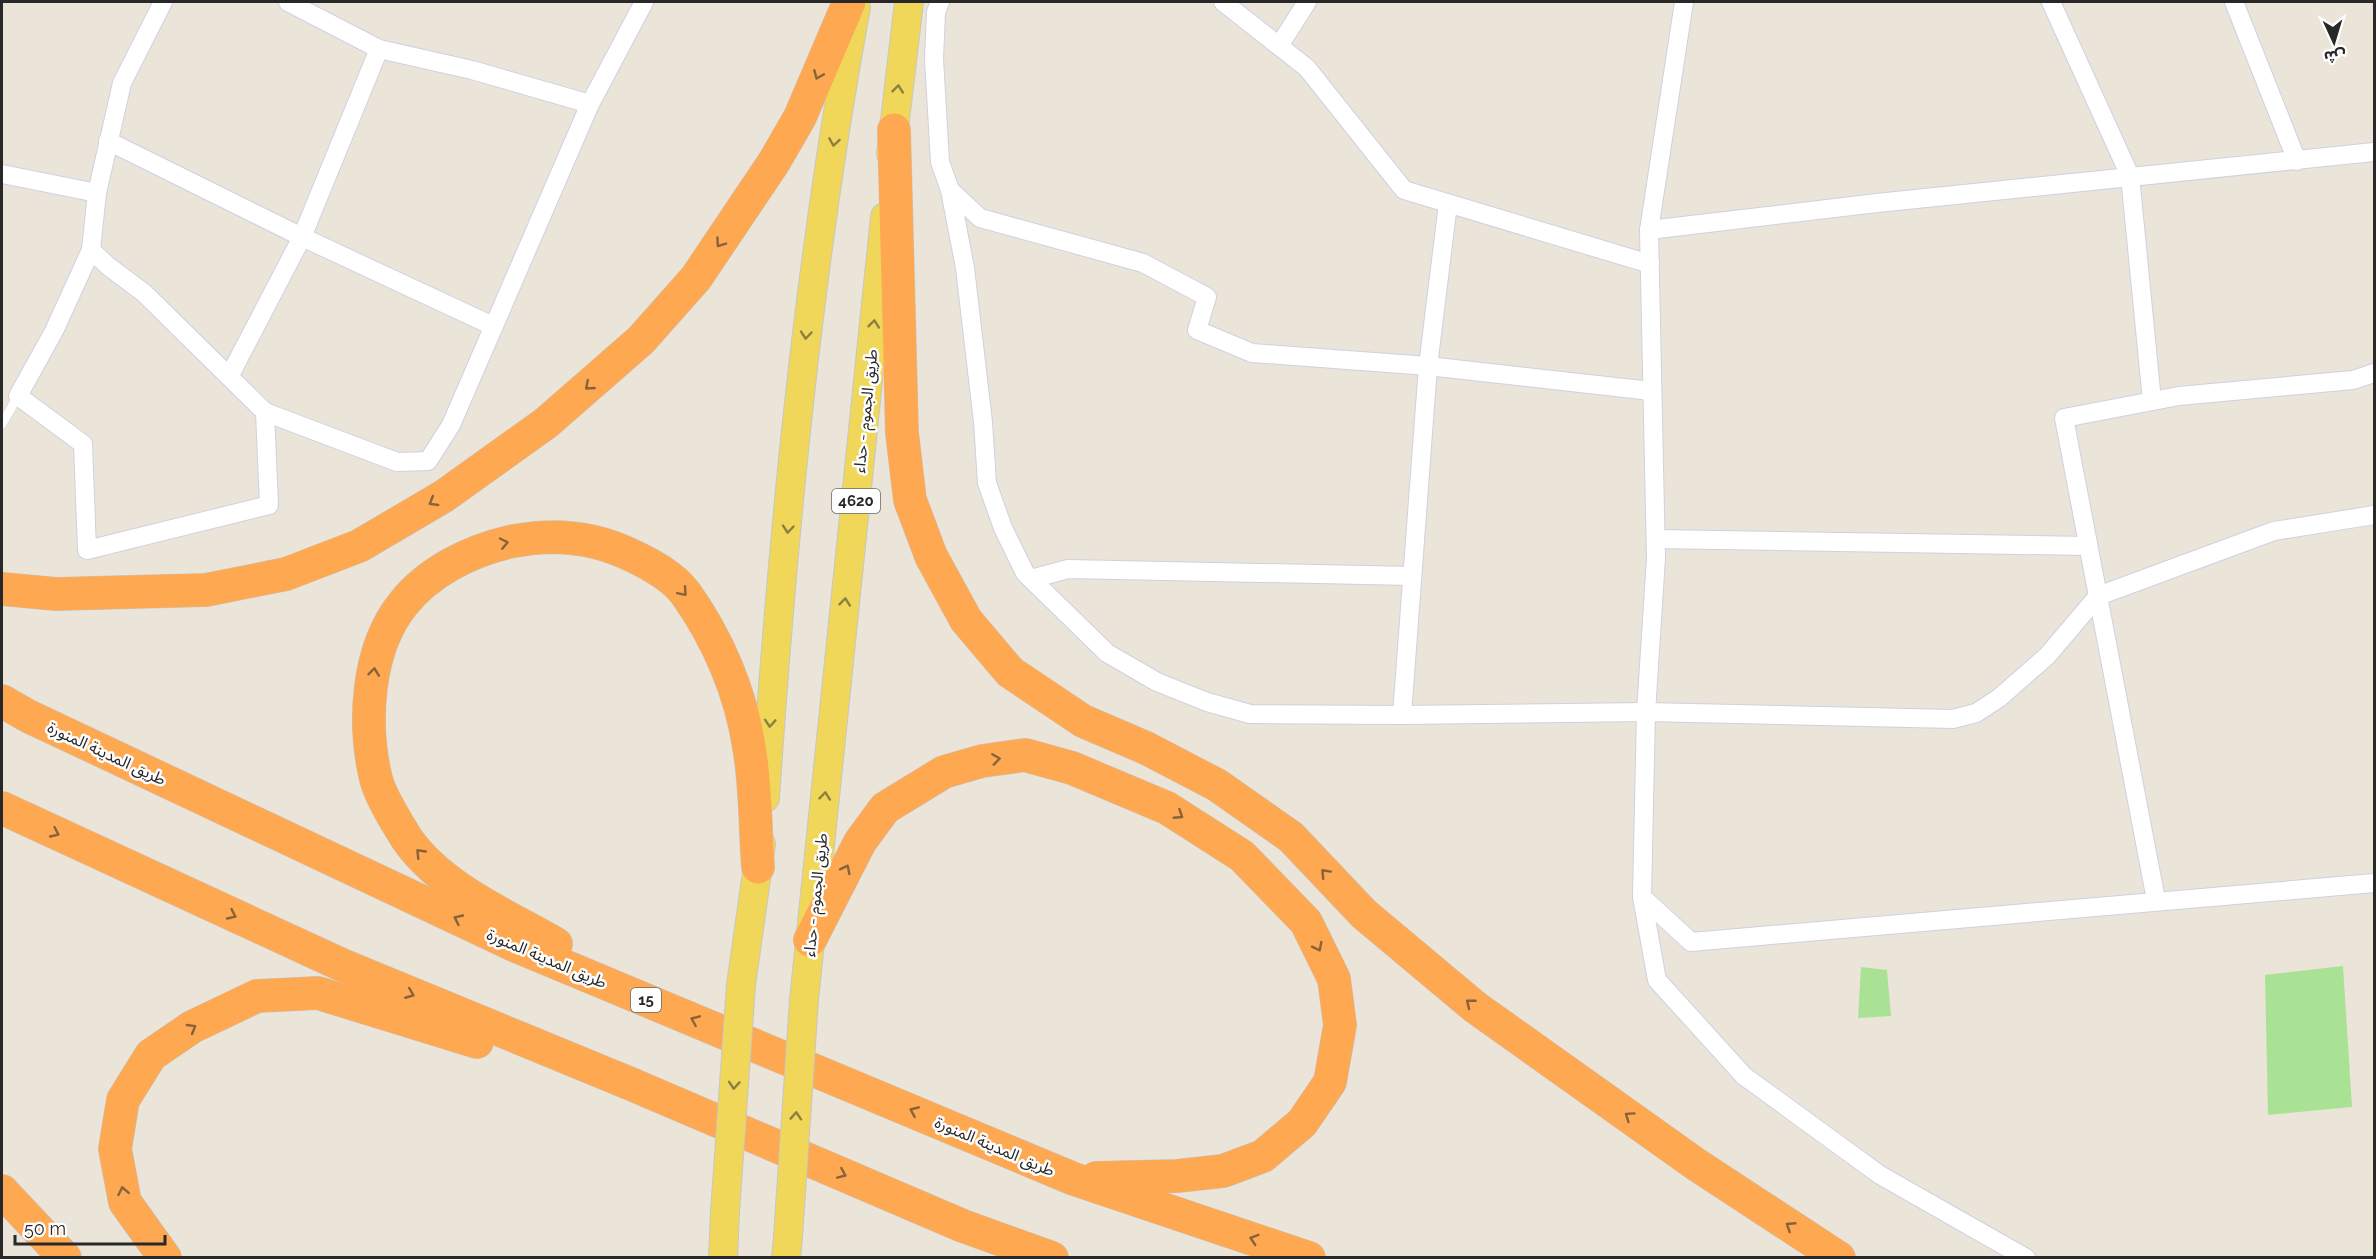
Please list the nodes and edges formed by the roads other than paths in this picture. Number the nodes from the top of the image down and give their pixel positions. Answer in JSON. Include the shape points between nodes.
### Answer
{"nodes":[{"id":1,"x":164,"y":2,"type":"edge"},
{"id":2,"x":288,"y":2,"type":"edge"},
{"id":3,"x":644,"y":2,"type":"edge"},
{"id":4,"x":849,"y":2,"type":"edge"},
{"id":5,"x":857,"y":2,"type":"edge"},
{"id":6,"x":909,"y":2,"type":"edge"},
{"id":7,"x":940,"y":2,"type":"edge"},
{"id":8,"x":1223,"y":2,"type":"edge"},
{"id":9,"x":1307,"y":2,"type":"edge"},
{"id":10,"x":1683,"y":2,"type":"edge"},
{"id":11,"x":2051,"y":2,"type":"edge"},
{"id":12,"x":2234,"y":2,"type":"edge"},
{"id":13,"x":1279,"y":46,"type":"junction"},
{"id":14,"x":379,"y":49,"type":"junction"},
{"id":15,"x":590,"y":104,"type":"junction"},
{"id":16,"x":894,"y":130,"type":"junction"},
{"id":17,"x":108,"y":141,"type":"junction"},
{"id":18,"x":2374,"y":152,"type":"edge"},
{"id":19,"x":2297,"y":161,"type":"junction"},
{"id":20,"x":2,"y":174,"type":"edge"},
{"id":21,"x":2130,"y":176,"type":"junction"},
{"id":22,"x":950,"y":190,"type":"junction"},
{"id":23,"x":96,"y":193,"type":"junction"},
{"id":24,"x":1448,"y":204,"type":"junction"},
{"id":25,"x":1649,"y":230,"type":"junction"},
{"id":26,"x":302,"y":237,"type":"junction"},
{"id":27,"x":91,"y":250,"type":"junction"},
{"id":28,"x":1650,"y":264,"type":"junction"},
{"id":29,"x":494,"y":326,"type":"junction"},
{"id":30,"x":1428,"y":366,"type":"junction"},
{"id":31,"x":2374,"y":373,"type":"edge"},
{"id":32,"x":230,"y":375,"type":"junction"},
{"id":33,"x":1651,"y":391,"type":"junction"},
{"id":34,"x":18,"y":396,"type":"junction"},
{"id":35,"x":2152,"y":401,"type":"junction"},
{"id":36,"x":265,"y":412,"type":"junction"},
{"id":37,"x":2,"y":424,"type":"edge"},
{"id":38,"x":2374,"y":515,"type":"edge"},
{"id":39,"x":1656,"y":539,"type":"junction"},
{"id":40,"x":2088,"y":546,"type":"junction"},
{"id":41,"x":1412,"y":576,"type":"junction"},
{"id":42,"x":1032,"y":579,"type":"junction"},
{"id":43,"x":2,"y":589,"type":"edge"},
{"id":44,"x":2098,"y":596,"type":"junction"},
{"id":45,"x":2,"y":701,"type":"edge"},
{"id":46,"x":1646,"y":712,"type":"junction"},
{"id":47,"x":1402,"y":715,"type":"junction"},
{"id":48,"x":2,"y":808,"type":"edge"},
{"id":49,"x":758,"y":867,"type":"junction"},
{"id":50,"x":2374,"y":883,"type":"edge"},
{"id":51,"x":1642,"y":897,"type":"junction"},
{"id":52,"x":2156,"y":900,"type":"junction"},
{"id":53,"x":810,"y":940,"type":"junction"},
{"id":54,"x":663,"y":1007,"type":"junction"},
{"id":55,"x":694,"y":1111,"type":"junction"},
{"id":56,"x":1074,"y":1179,"type":"junction"},
{"id":57,"x":2,"y":1191,"type":"edge"},
{"id":58,"x":899,"y":1199,"type":"junction"},
{"id":59,"x":787,"y":1247,"type":"edge"},
{"id":60,"x":65,"y":1257,"type":"edge"},
{"id":61,"x":165,"y":1257,"type":"edge"},
{"id":62,"x":723,"y":1257,"type":"edge"},
{"id":63,"x":1000,"y":1257,"type":"edge"},
{"id":64,"x":1052,"y":1257,"type":"edge"},
{"id":65,"x":1309,"y":1257,"type":"edge"},
{"id":66,"x":1839,"y":1257,"type":"edge"},
{"id":67,"x":2026,"y":1257,"type":"edge"}],
"edges":[{"from":1,"to":17,"type":"street","via":[[122,82]]},
{"from":2,"to":14,"type":"street"},
{"from":3,"to":15,"type":"street"},
{"from":4,"to":43,"type":"highway","one_way":true,"via":[[800,117],[696,278],[641,340],[555,416],[444,496],[359,546],[286,574],[206,590],[57,594]]},
{"from":5,"to":49,"type":"main road","one_way":true,"via":[[808,310]]},
{"from":16,"to":6,"type":"main road","name":"طريق الجموم - حداء","number":"4620","one_way":true},
{"from":7,"to":22,"type":"street","via":[[934,59],[940,162]]},
{"from":8,"to":13,"type":"street"},
{"from":9,"to":13,"type":"street"},
{"from":10,"to":25,"type":"street"},
{"from":11,"to":21,"type":"street"},
{"from":12,"to":19,"type":"street"},
{"from":13,"to":24,"type":"street","via":[[1307,68],[1404,190]]},
{"from":14,"to":15,"type":"street","via":[[472,70]]},
{"from":14,"to":26,"type":"street"},
{"from":15,"to":29,"type":"street"},
{"from":53,"to":16,"type":"main road","name":"طريق الجموم - حداء","number":"4620","one_way":true},
{"from":66,"to":16,"type":"highway","one_way":true,"via":[[1697,1165],[1475,1007],[1364,914],[1292,837],[1217,785],[1083,721],[1010,672],[966,620],[931,556],[910,500],[902,433]]},
{"from":17,"to":23,"type":"street"},
{"from":17,"to":26,"type":"street"},
{"from":18,"to":19,"type":"street"},
{"from":19,"to":21,"type":"street"},
{"from":20,"to":23,"type":"street"},
{"from":21,"to":25,"type":"street"},
{"from":21,"to":35,"type":"street"},
{"from":22,"to":30,"type":"street","via":[[980,218],[1143,262],[1206,297],[1197,330],[1252,353]]},
{"from":22,"to":42,"type":"street","via":[[965,268],[987,483],[1003,528],[1025,573]]},
{"from":23,"to":27,"type":"street"},
{"from":24,"to":28,"type":"street"},
{"from":24,"to":30,"type":"street"},
{"from":25,"to":28,"type":"street"},
{"from":26,"to":29,"type":"street"},
{"from":26,"to":32,"type":"street"},
{"from":27,"to":32,"type":"street","via":[[144,293]]},
{"from":27,"to":34,"type":"street","via":[[54,331]]},
{"from":28,"to":33,"type":"street"},
{"from":29,"to":36,"type":"street","via":[[451,425],[428,461],[397,462]]},
{"from":30,"to":33,"type":"street"},
{"from":30,"to":41,"type":"street"},
{"from":31,"to":35,"type":"street","via":[[2353,380]]},
{"from":32,"to":36,"type":"street"},
{"from":33,"to":39,"type":"street"},
{"from":34,"to":36,"type":"street","via":[[83,444],[87,550],[269,505]]},
{"from":34,"to":37,"type":"lane"},
{"from":35,"to":40,"type":"street","via":[[2064,418]]},
{"from":38,"to":44,"type":"street","via":[[2274,531]]},
{"from":39,"to":40,"type":"street"},
{"from":39,"to":46,"type":"street"},
{"from":40,"to":44,"type":"street"},
{"from":41,"to":42,"type":"street","via":[[1068,570]]},
{"from":41,"to":47,"type":"street"},
{"from":42,"to":47,"type":"street","via":[[1107,652],[1157,682],[1207,702],[1250,714]]},
{"from":44,"to":46,"type":"street","via":[[2047,656],[1999,698],[1976,713],[1953,719]]},
{"from":44,"to":52,"type":"street"},
{"from":54,"to":45,"type":"highway","name":"طريق المدينة المنورة","number":"15","one_way":true,"via":[[492,935]]},
{"from":46,"to":47,"type":"street"},
{"from":46,"to":51,"type":"street"},
{"from":48,"to":55,"type":"highway","one_way":true,"via":[[342,965]]},
{"from":54,"to":49,"type":"highway","one_way":true,"via":[[446,879],[408,840],[377,782],[367,724],[376,655],[402,604],[443,567],[488,547],[534,537],[572,537],[613,546],[652,565],[684,591],[712,636],[735,686],[750,747]]},
{"from":49,"to":62,"type":"main road","one_way":true,"bridge":true,"via":[[741,985]]},
{"from":50,"to":52,"type":"street"},
{"from":51,"to":52,"type":"street","via":[[1691,942]]},
{"from":51,"to":67,"type":"street","via":[[1657,980],[1744,1076],[1880,1175]]},
{"from":53,"to":56,"type":"highway","one_way":true,"via":[[860,842],[885,808],[944,772],[982,761],[1025,755],[1072,768],[1167,808],[1242,856],[1306,922],[1334,980],[1340,1025],[1330,1082],[1302,1123],[1263,1156],[1223,1171]]},
{"from":59,"to":53,"type":"main road","name":"طريق الجموم - حداء","number":"4620","one_way":true,"bridge":true},
{"from":56,"to":54,"type":"highway","name":"طريق المدينة المنورة","number":"15","one_way":true},
{"from":55,"to":58,"type":"highway","one_way":true},
{"from":61,"to":55,"type":"highway","one_way":true,"via":[[125,1202],[115,1149],[123,1100],[150,1055],[192,1027],[257,996],[318,993]]},
{"from":65,"to":56,"type":"highway","name":"طريق المدينة المنورة","number":"15","one_way":true},
{"from":57,"to":60,"type":"highway"},
{"from":58,"to":63,"type":"highway"},
{"from":58,"to":64,"type":"highway"}]}
